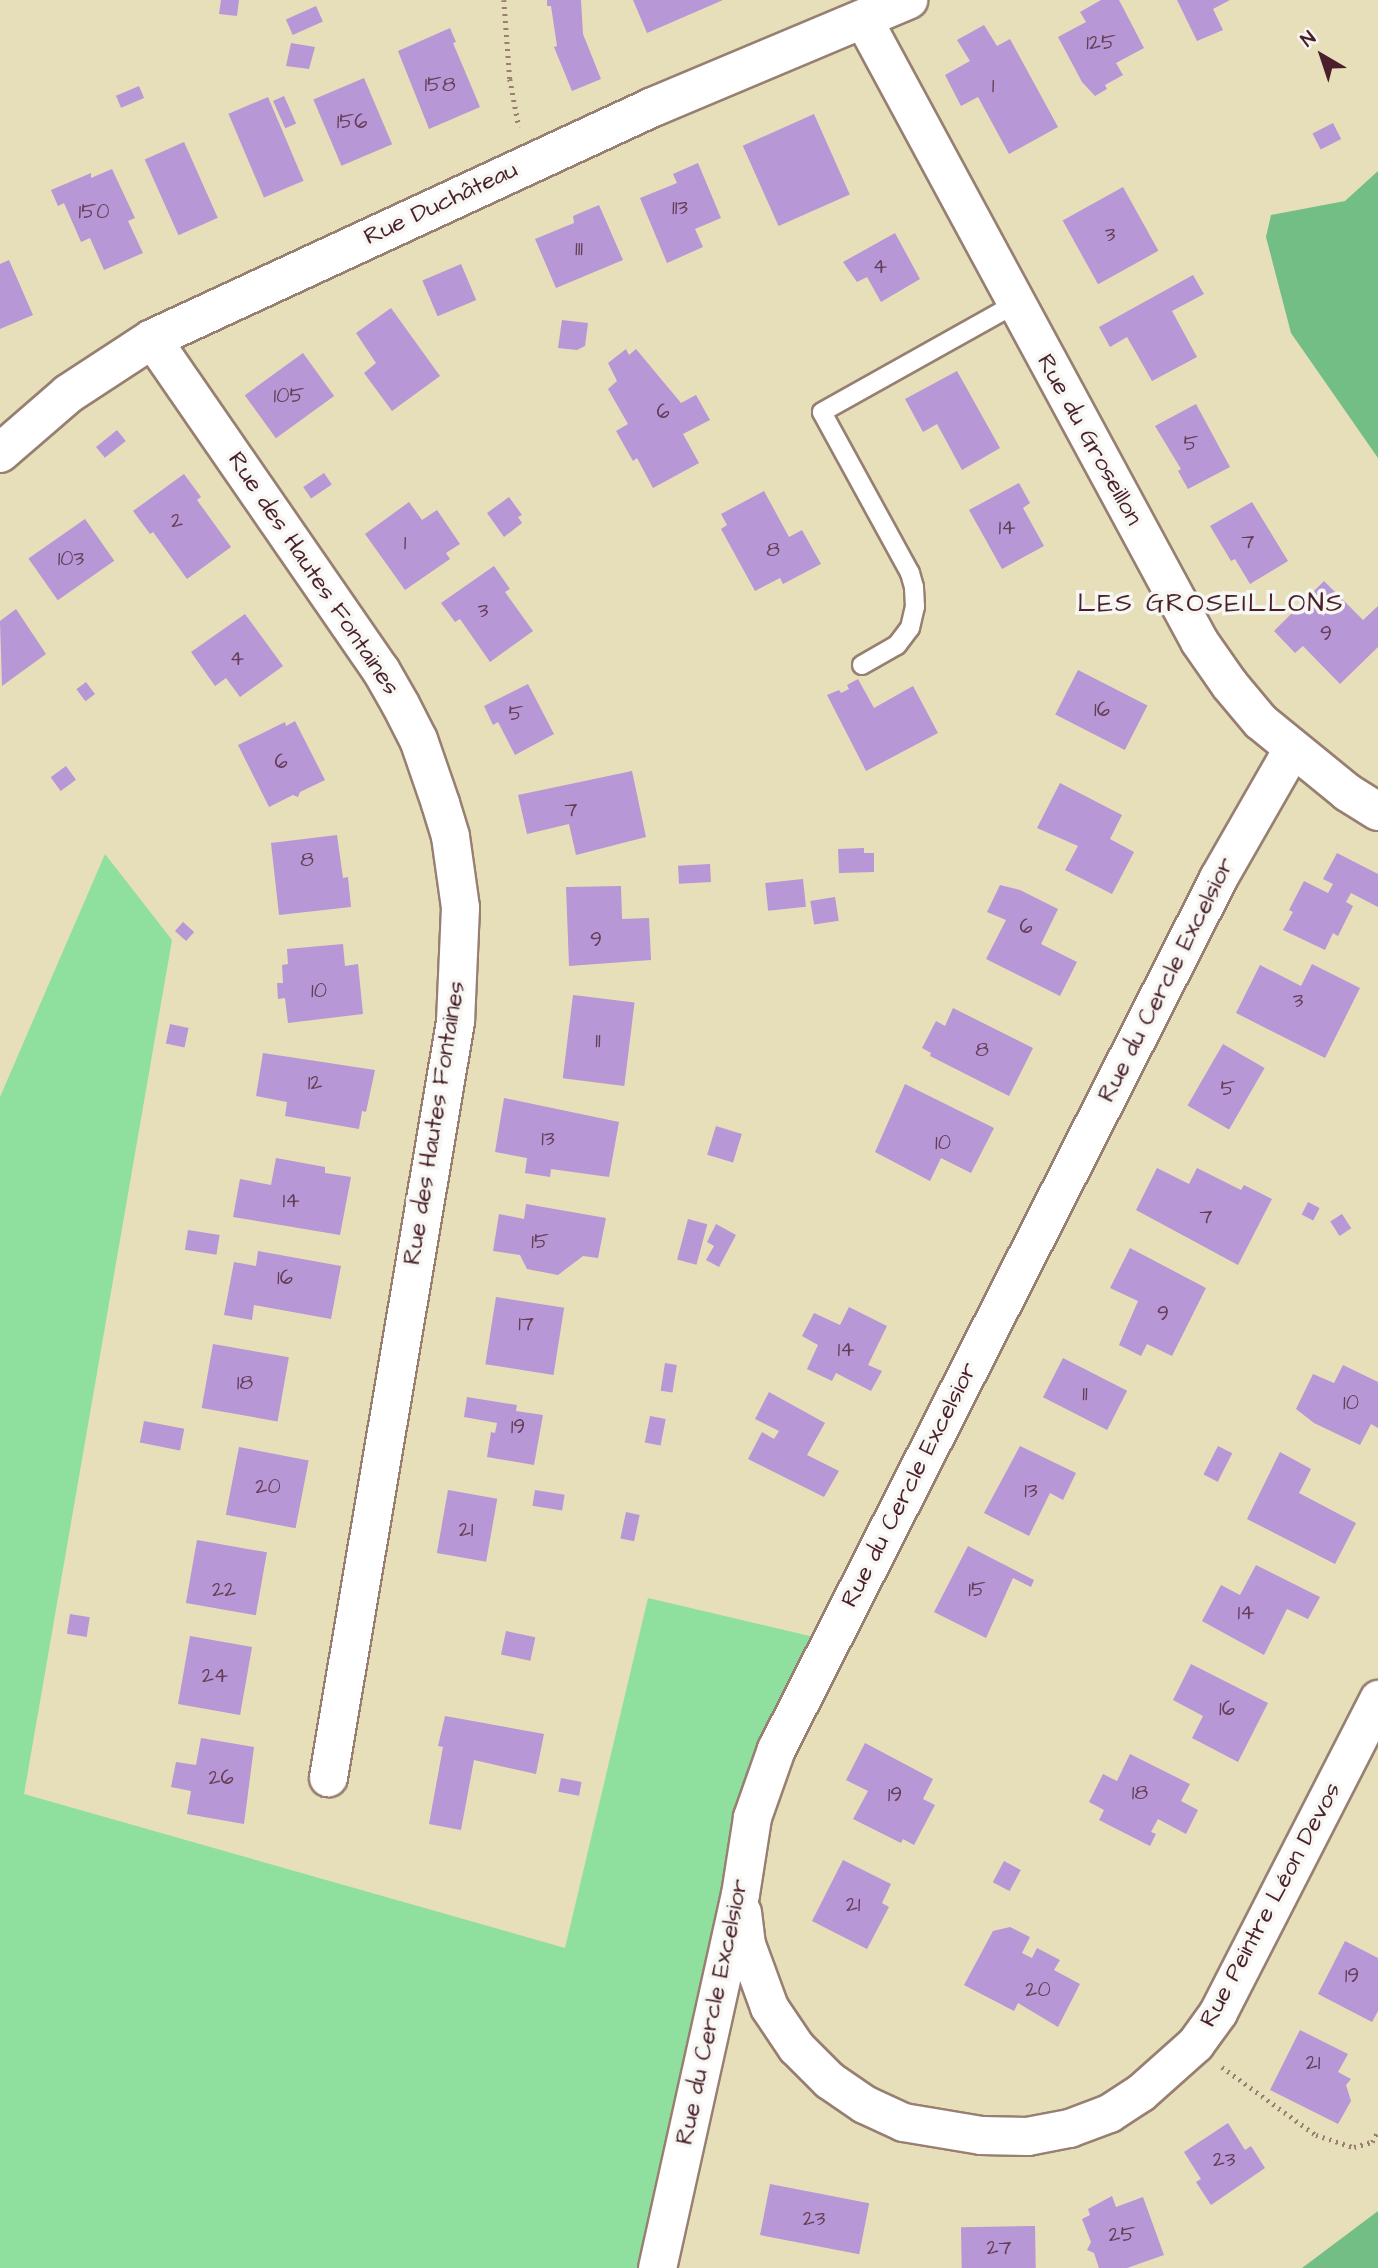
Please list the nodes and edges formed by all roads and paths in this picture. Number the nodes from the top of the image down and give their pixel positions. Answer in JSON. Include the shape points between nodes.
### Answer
{"nodes":[{"id":1,"x":504,"y":0,"type":"edge"},
{"id":2,"x":908,"y":0,"type":"edge"},
{"id":3,"x":863,"y":19,"type":"junction"},
{"id":4,"x":535,"y":161,"type":"junction"},
{"id":5,"x":1015,"y":304,"type":"junction"},
{"id":6,"x":152,"y":338,"type":"junction"},
{"id":7,"x":0,"y":453,"type":"edge"},
{"id":8,"x":862,"y":665,"type":"dead end"},
{"id":9,"x":1292,"y":749,"type":"junction"},
{"id":10,"x":1378,"y":811,"type":"edge"},
{"id":11,"x":1378,"y":1699,"type":"edge"},
{"id":12,"x":328,"y":1777,"type":"dead end"},
{"id":13,"x":740,"y":1894,"type":"junction"},
{"id":14,"x":1195,"y":2044,"type":"junction"},
{"id":15,"x":1377,"y":2133,"type":"edge"},
{"id":16,"x":657,"y":2268,"type":"edge"}],
"edges":[{"from":1,"to":4,"type":"path","via":[[516,119]]},
{"from":2,"to":3,"type":"street","name":"Rue Duchâteau"},
{"from":3,"to":4,"type":"street","name":"Rue Duchâteau"},
{"from":3,"to":5,"type":"street","name":"Rue du Groseillon"},
{"from":4,"to":6,"type":"street","name":"Rue Duchâteau"},
{"from":5,"to":8,"type":"lane","via":[[822,412],[914,587],[910,628],[897,645]]},
{"from":5,"to":9,"type":"street","name":"Rue du Groseillon","via":[[1199,641],[1229,684]]},
{"from":6,"to":7,"type":"street","name":"Rue Duchâteau","via":[[68,394]]},
{"from":6,"to":12,"type":"street","name":"Rue des Hautes Fontaines","via":[[380,668],[431,772],[450,836],[457,882],[460,942],[455,1021]]},
{"from":9,"to":10,"type":"street","name":"Rue du Groseillon"},
{"from":9,"to":13,"type":"street","name":"Rue du Cercle Excelsior","via":[[1218,878],[776,1749],[752,1817]]},
{"from":11,"to":14,"type":"street","name":"Rue Peintre Léon Devos","via":[[1239,1973]]},
{"from":13,"to":14,"type":"street","name":"Rue Peintre Léon Devos","via":[[746,1944],[769,2007],[796,2047],[829,2080],[902,2122],[982,2136],[1027,2136],[1069,2128],[1109,2113],[1140,2093]]},
{"from":13,"to":16,"type":"street","name":"Rue du Cercle Excelsior"},
{"from":14,"to":15,"type":"path","via":[[1316,2135],[1354,2147],[1372,2142]]}]}
